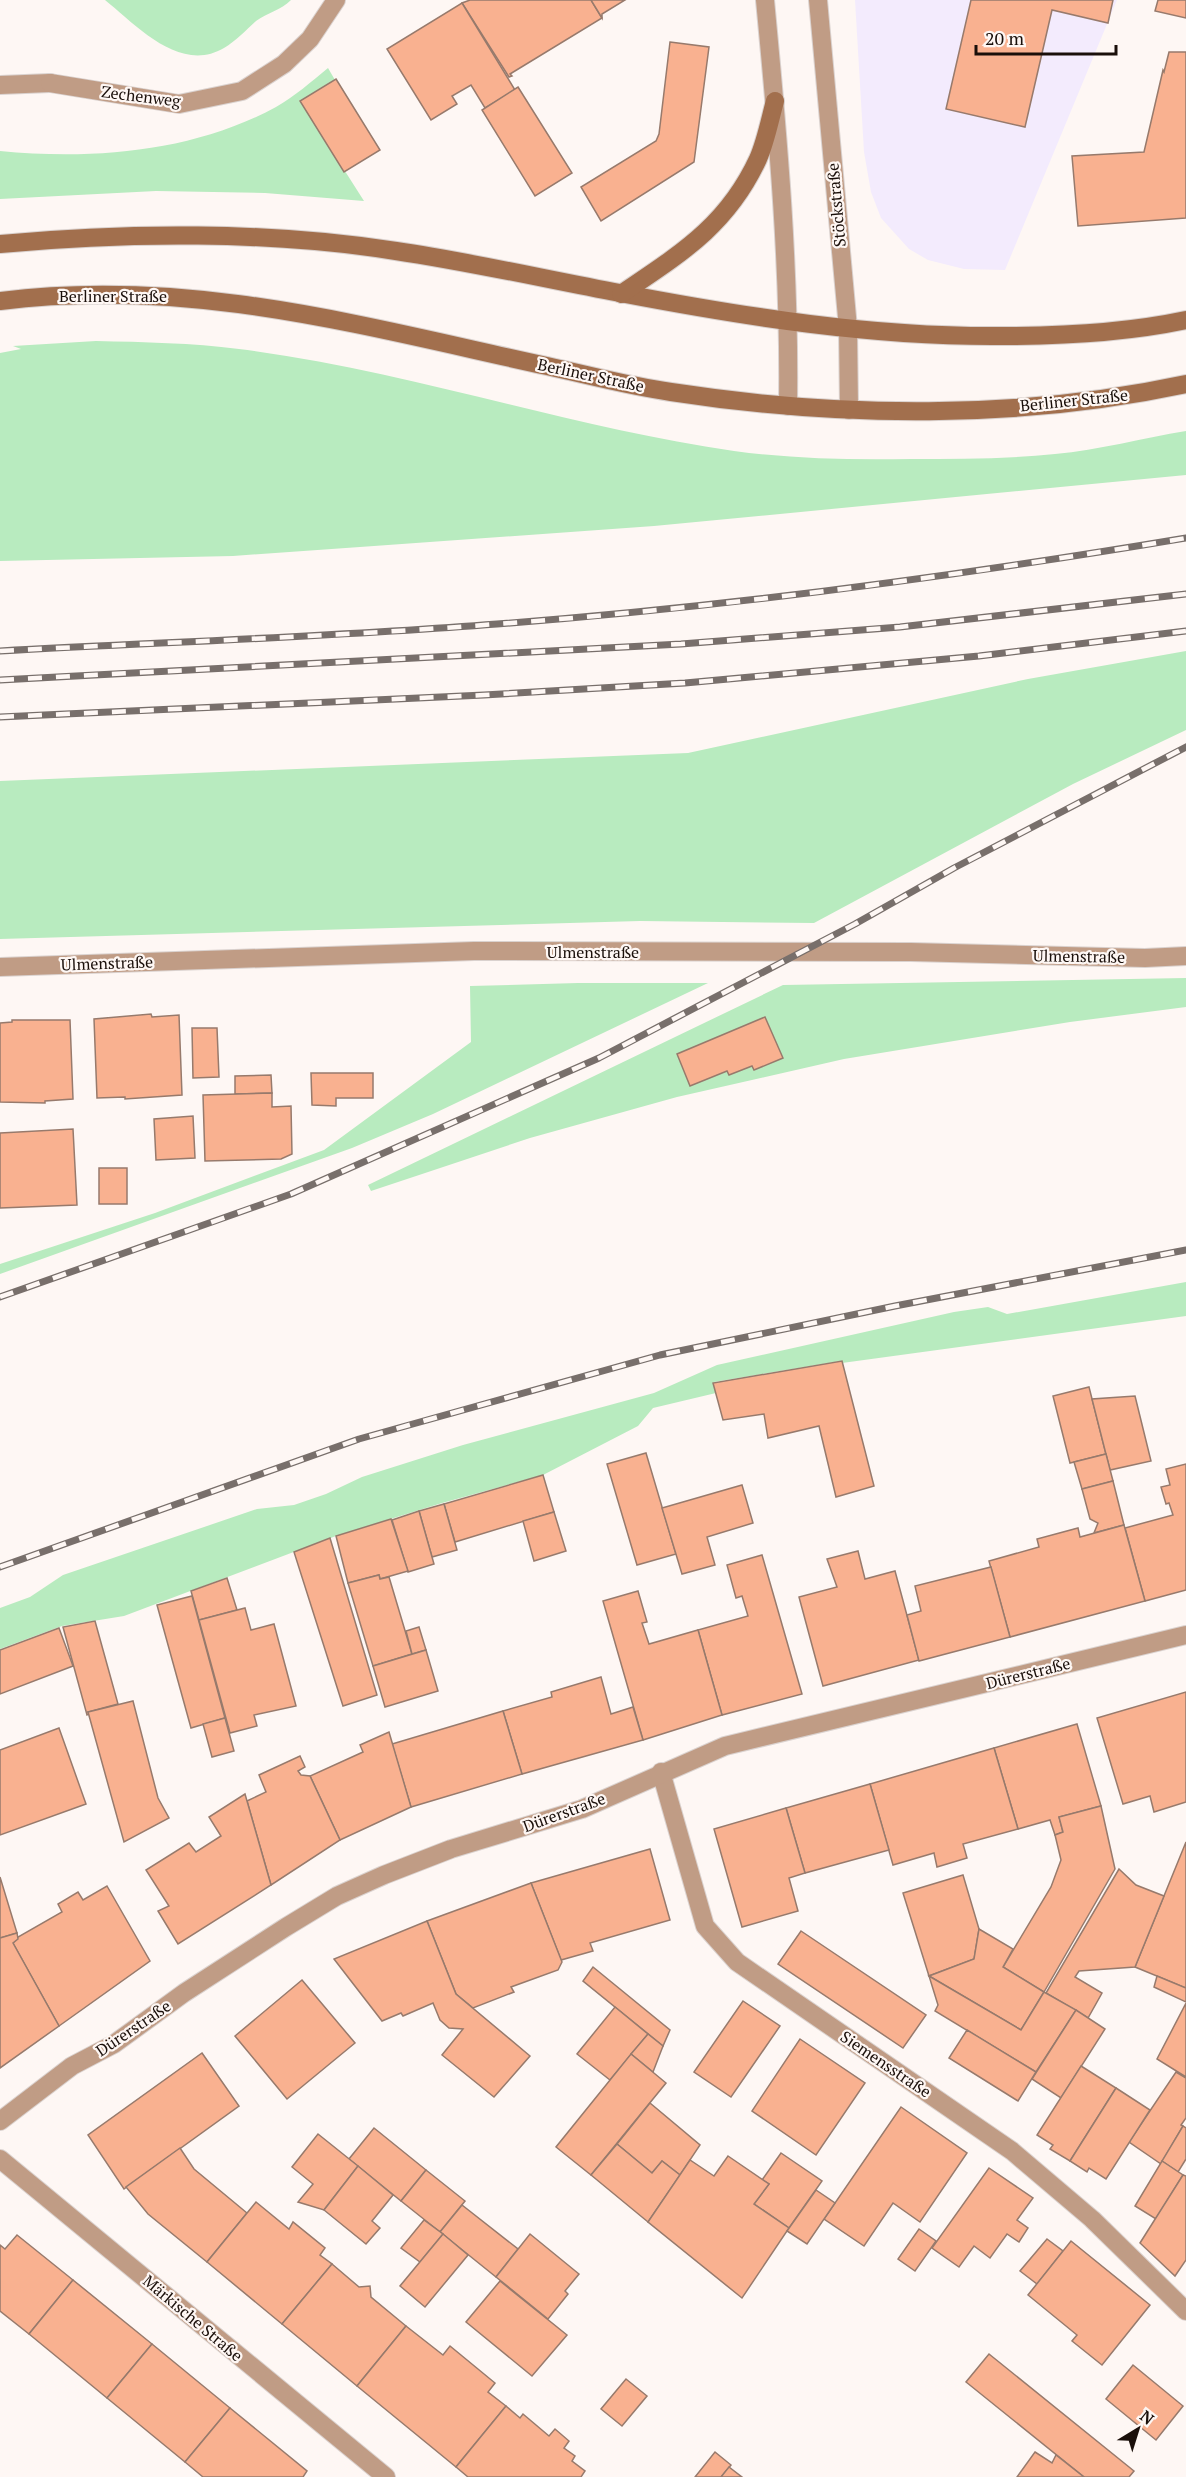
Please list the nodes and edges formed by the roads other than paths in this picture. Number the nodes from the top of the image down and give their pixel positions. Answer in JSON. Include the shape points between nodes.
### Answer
{"nodes":[{"id":1,"x":336,"y":0,"type":"edge"},
{"id":2,"x":765,"y":0,"type":"edge"},
{"id":3,"x":818,"y":0,"type":"edge"},
{"id":4,"x":0,"y":85,"type":"edge"},
{"id":5,"x":775,"y":100,"type":"junction"},
{"id":6,"x":0,"y":244,"type":"edge"},
{"id":7,"x":621,"y":294,"type":"junction"},
{"id":8,"x":0,"y":301,"type":"edge"},
{"id":9,"x":1186,"y":320,"type":"edge"},
{"id":10,"x":789,"y":322,"type":"junction"},
{"id":11,"x":848,"y":328,"type":"junction"},
{"id":12,"x":1186,"y":384,"type":"edge"},
{"id":13,"x":788,"y":406,"type":"junction"},
{"id":14,"x":849,"y":410,"type":"junction"},
{"id":15,"x":1186,"y":956,"type":"edge"},
{"id":16,"x":0,"y":967,"type":"edge"},
{"id":17,"x":1186,"y":1635,"type":"edge"},
{"id":18,"x":661,"y":1772,"type":"junction"},
{"id":19,"x":0,"y":2121,"type":"edge"},
{"id":20,"x":0,"y":2159,"type":"edge"},
{"id":21,"x":1186,"y":2311,"type":"edge"},
{"id":22,"x":386,"y":2477,"type":"edge"}],
"edges":[{"from":1,"to":4,"type":"street","name":"Zechenweg","via":[[303,46],[284,64],[242,91],[179,104],[50,83]]},
{"from":2,"to":5,"type":"street"},
{"from":3,"to":11,"type":"street","name":"Stöckstraße"},
{"from":5,"to":7,"type":"main road","via":[[759,157],[734,203],[690,247]]},
{"from":5,"to":10,"type":"street"},
{"from":6,"to":7,"type":"main road","via":[[162,236],[299,240],[395,250]]},
{"from":7,"to":10,"type":"main road"},
{"from":8,"to":13,"type":"main road","name":"Berliner Straße","via":[[90,294],[170,295],[227,301],[301,312],[669,392]]},
{"from":9,"to":11,"type":"main road","via":[[1113,333],[1060,336],[951,337]]},
{"from":10,"to":11,"type":"main road"},
{"from":10,"to":13,"type":"street"},
{"from":11,"to":14,"type":"street","name":"Stöckstraße"},
{"from":12,"to":14,"type":"main road","name":"Berliner Straße","via":[[1146,393],[1032,406]]},
{"from":13,"to":14,"type":"main road","name":"Berliner Straße"},
{"from":15,"to":16,"type":"street","name":"Ulmenstraße","via":[[474,951]]},
{"from":17,"to":18,"type":"street","name":"Dürerstraße","via":[[725,1746]]},
{"from":18,"to":19,"type":"street","name":"Dürerstraße","via":[[582,1809],[451,1849],[338,1896],[184,1994],[114,2044],[72,2066]]},
{"from":18,"to":21,"type":"street","name":"Siemensstraße","via":[[705,1926],[738,1962],[1012,2151],[1092,2219]]},
{"from":20,"to":22,"type":"street","name":"Märkische Straße"}]}
